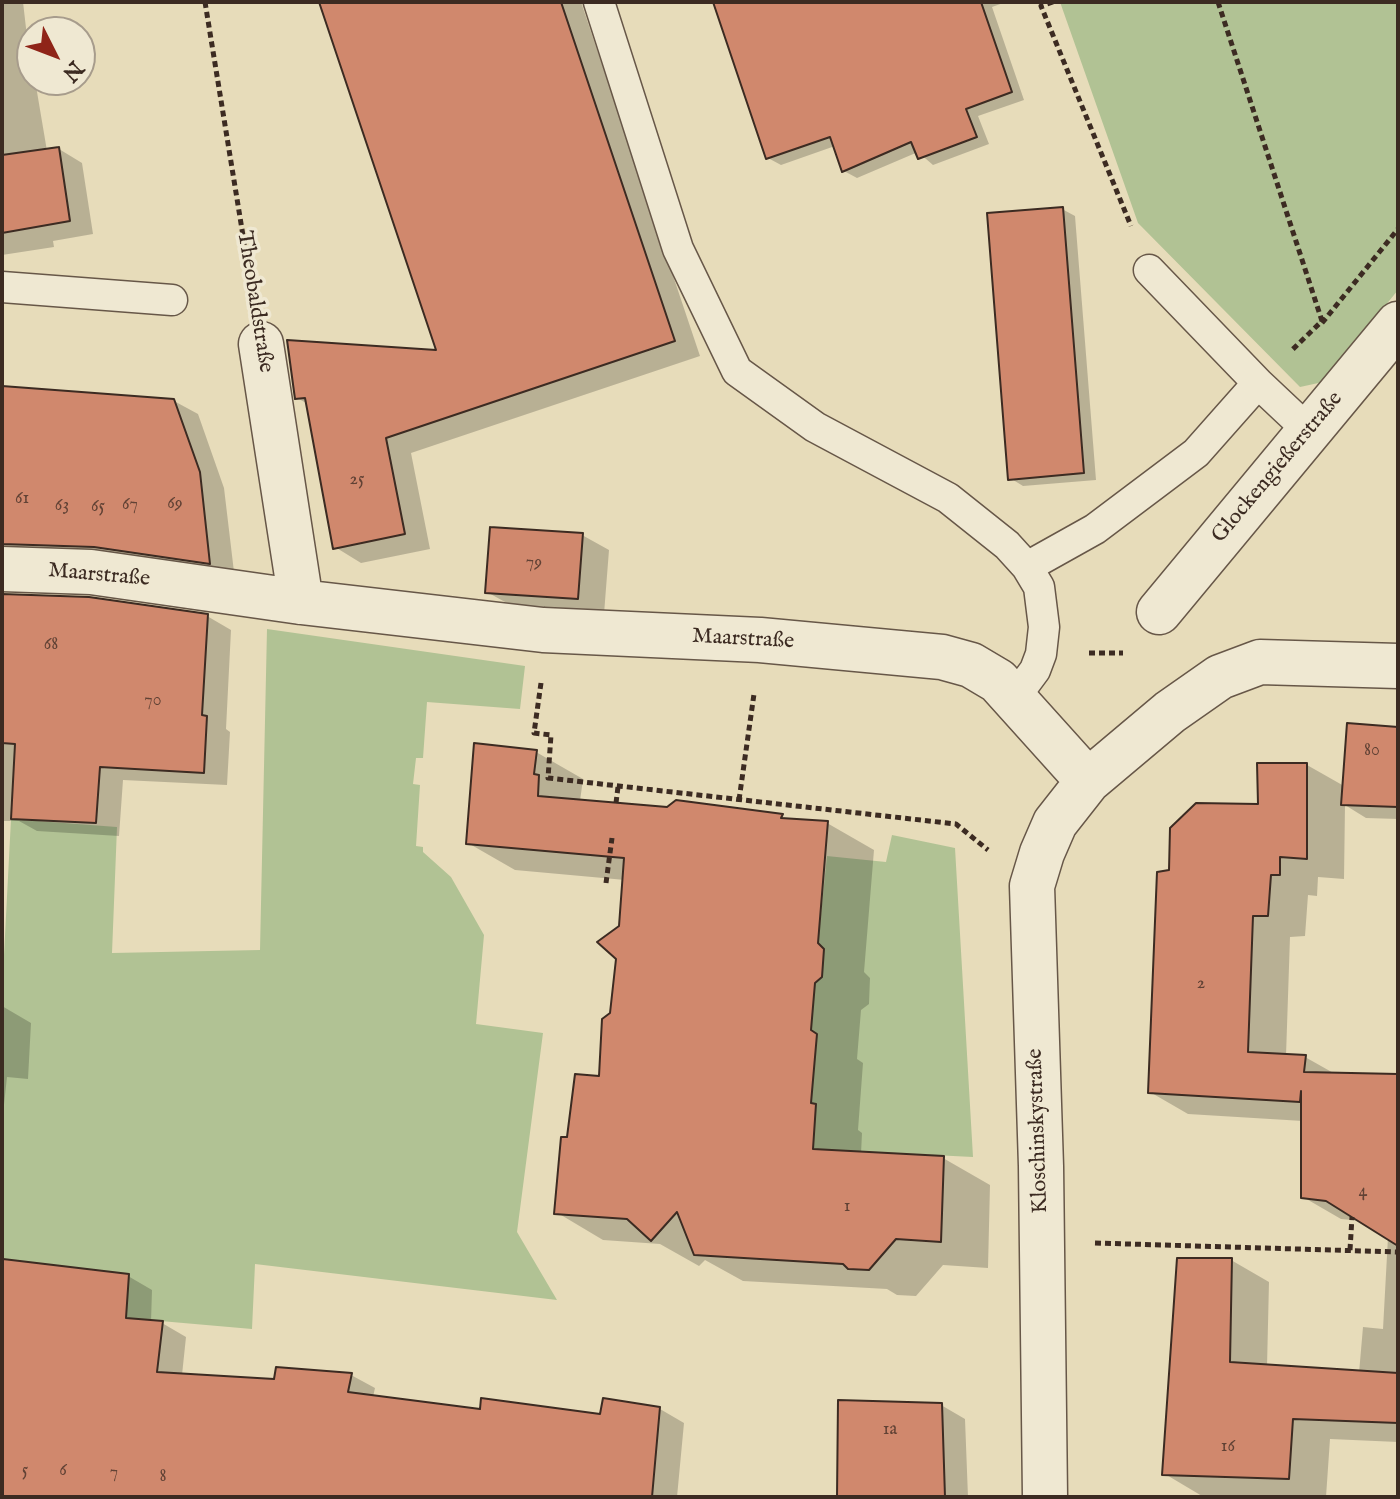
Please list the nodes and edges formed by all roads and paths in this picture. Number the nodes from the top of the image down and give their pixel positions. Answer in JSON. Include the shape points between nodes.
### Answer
{"nodes":[{"id":1,"x":205,"y":2,"type":"edge"},
{"id":2,"x":599,"y":2,"type":"edge"},
{"id":3,"x":1053,"y":2,"type":"edge"},
{"id":4,"x":1218,"y":2,"type":"edge"},
{"id":5,"x":1149,"y":270,"type":"joint"},
{"id":6,"x":2,"y":287,"type":"edge"},
{"id":7,"x":172,"y":300,"type":"dead end"},
{"id":8,"x":1322,"y":321,"type":"dead end"},
{"id":9,"x":1398,"y":324,"type":"edge"},
{"id":10,"x":261,"y":344,"type":"joint"},
{"id":11,"x":1258,"y":383,"type":"junction"},
{"id":12,"x":1309,"y":431,"type":"junction"},
{"id":13,"x":1027,"y":567,"type":"junction"},
{"id":14,"x":2,"y":569,"type":"edge"},
{"id":15,"x":301,"y":602,"type":"junction"},
{"id":16,"x":1159,"y":612,"type":"dead end"},
{"id":17,"x":1398,"y":666,"type":"edge"},
{"id":18,"x":540,"y":685,"type":"dead end"},
{"id":19,"x":1015,"y":697,"type":"junction"},
{"id":20,"x":754,"y":699,"type":"dead end"},
{"id":21,"x":1088,"y":781,"type":"junction"},
{"id":22,"x":618,"y":787,"type":"junction"},
{"id":23,"x":739,"y":800,"type":"junction"},
{"id":24,"x":616,"y":803,"type":"dead end"},
{"id":25,"x":956,"y":824,"type":"dead end"},
{"id":26,"x":612,"y":838,"type":"dead end"},
{"id":27,"x":606,"y":883,"type":"dead end"},
{"id":28,"x":1352,"y":1217,"type":"dead end"},
{"id":29,"x":1042,"y":1242,"type":"junction"},
{"id":30,"x":1350,"y":1250,"type":"junction"},
{"id":31,"x":1398,"y":1252,"type":"edge"},
{"id":32,"x":1045,"y":1497,"type":"edge"}],
"edges":[{"from":1,"to":10,"type":"path","name":"Theobaldstraße"},
{"from":2,"to":13,"type":"lane","via":[[678,249],[737,371],[815,427],[948,498]]},
{"from":3,"to":5,"type":"path","via":[[1041,6]]},
{"from":4,"to":8,"type":"path"},
{"from":5,"to":11,"type":"lane"},
{"from":6,"to":7,"type":"lane"},
{"from":9,"to":12,"type":"street","name":"Glockengießerstraße"},
{"from":10,"to":15,"type":"street","name":"Theobaldstraße"},
{"from":11,"to":12,"type":"lane"},
{"from":11,"to":13,"type":"lane","via":[[1196,453],[1095,529]]},
{"from":12,"to":16,"type":"street","name":"Glockengießerstraße"},
{"from":13,"to":19,"type":"lane","via":[[1039,587],[1042,641],[1035,670]]},
{"from":14,"to":15,"type":"street","name":"Maarstraße","via":[[91,572]]},
{"from":15,"to":19,"type":"street","name":"Maarstraße","via":[[543,630],[760,640],[942,657],[984,672]]},
{"from":17,"to":21,"type":"street","via":[[1260,662],[1220,677],[1182,703]]},
{"from":18,"to":22,"type":"path","via":[[534,733],[551,735],[548,778]]},
{"from":19,"to":21,"type":"street","name":"Maarstraße"},
{"from":20,"to":23,"type":"path"},
{"from":21,"to":29,"type":"street","name":"Kloschinskystraße","via":[[1055,823],[1032,886]]},
{"from":22,"to":23,"type":"path"},
{"from":22,"to":24,"type":"path"},
{"from":23,"to":25,"type":"path"},
{"from":26,"to":27,"type":"path"},
{"from":28,"to":30,"type":"path"},
{"from":29,"to":30,"type":"path"},
{"from":29,"to":32,"type":"street","name":"Kloschinskystraße"},
{"from":30,"to":31,"type":"path"}]}
